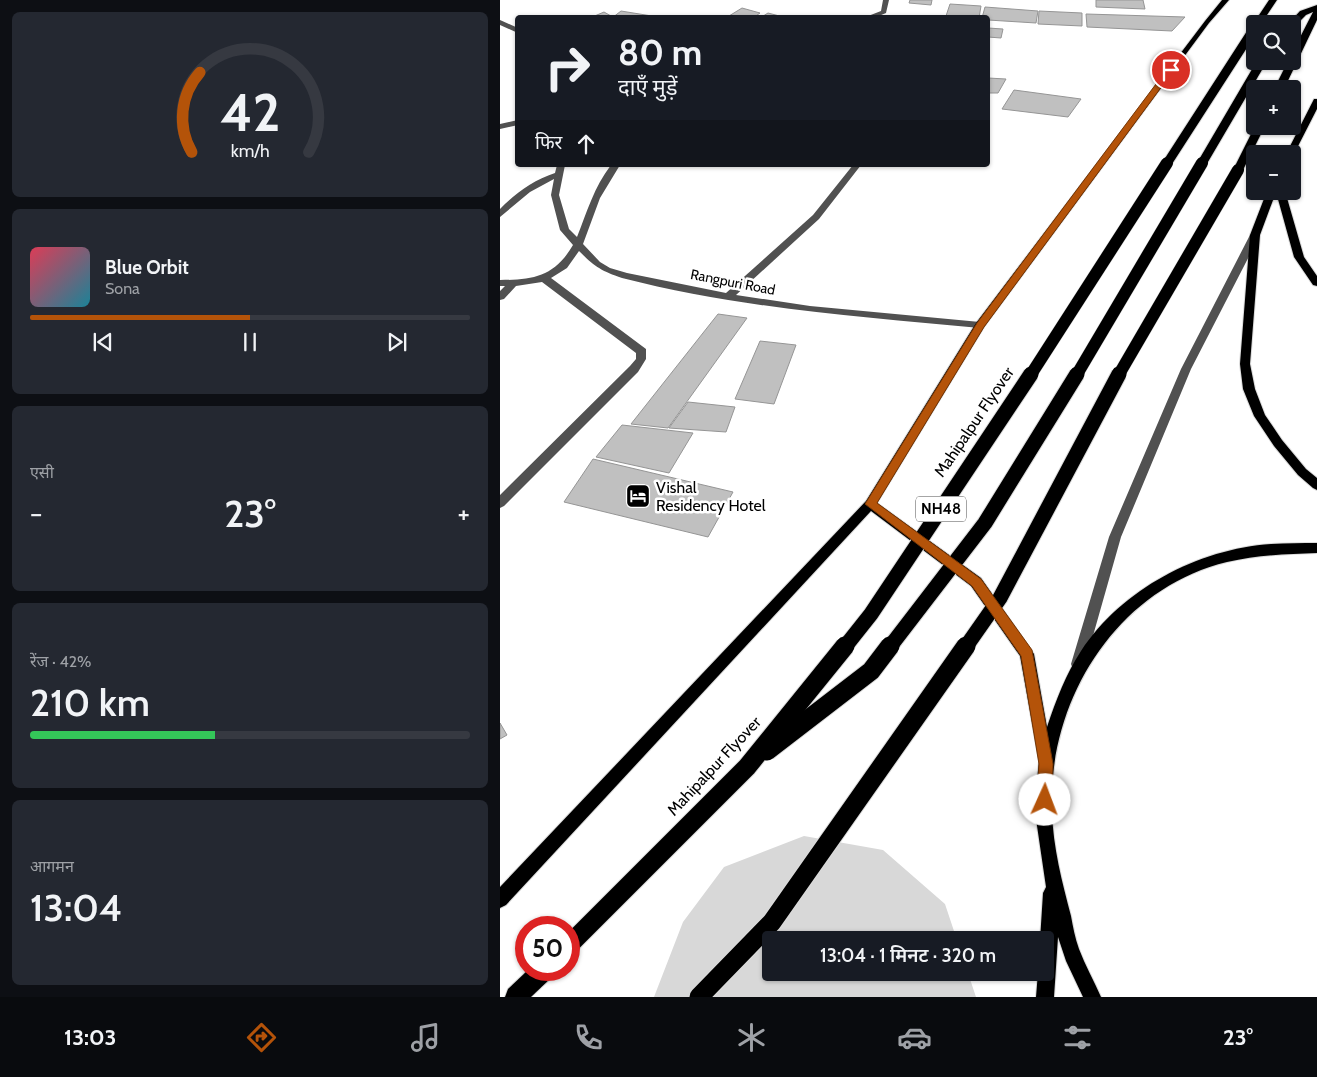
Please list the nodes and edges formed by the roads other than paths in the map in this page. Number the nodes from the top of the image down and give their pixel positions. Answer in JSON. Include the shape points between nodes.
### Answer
{"nodes":[{"id":1,"x":886,"y":0,"type":"edge"},
{"id":2,"x":1226,"y":0,"type":"edge"},
{"id":3,"x":1273,"y":0,"type":"edge"},
{"id":4,"x":1317,"y":6,"type":"edge"},
{"id":5,"x":1317,"y":12,"type":"edge"},
{"id":6,"x":875,"y":15,"type":"edge"},
{"id":7,"x":1263,"y":15,"type":"edge"},
{"id":8,"x":1300,"y":15,"type":"edge"},
{"id":9,"x":500,"y":22,"type":"edge"},
{"id":10,"x":515,"y":30,"type":"edge"},
{"id":11,"x":1246,"y":41,"type":"edge"},
{"id":12,"x":1257,"y":70,"type":"edge"},
{"id":13,"x":1283,"y":80,"type":"edge"},
{"id":14,"x":1316,"y":104,"type":"edge"},
{"id":15,"x":515,"y":123,"type":"edge"},
{"id":16,"x":500,"y":127,"type":"edge"},
{"id":17,"x":1256,"y":135,"type":"edge"},
{"id":18,"x":1295,"y":145,"type":"edge"},
{"id":19,"x":614,"y":167,"type":"edge"},
{"id":20,"x":855,"y":167,"type":"edge"},
{"id":21,"x":560,"y":170,"type":"edge"},
{"id":22,"x":1269,"y":200,"type":"edge"},
{"id":23,"x":1283,"y":200,"type":"edge"},
{"id":24,"x":500,"y":214,"type":"edge"},
{"id":25,"x":1255,"y":235,"type":"junction"},
{"id":26,"x":578,"y":245,"type":"junction"},
{"id":27,"x":544,"y":278,"type":"junction"},
{"id":28,"x":500,"y":282,"type":"edge"},
{"id":29,"x":513,"y":283,"type":"junction"},
{"id":30,"x":1317,"y":284,"type":"edge"},
{"id":31,"x":729,"y":296,"type":"junction"},
{"id":32,"x":500,"y":298,"type":"edge"},
{"id":33,"x":980,"y":325,"type":"junction"},
{"id":34,"x":1317,"y":485,"type":"edge"},
{"id":35,"x":500,"y":503,"type":"edge"},
{"id":36,"x":870,"y":504,"type":"junction"},
{"id":37,"x":1317,"y":548,"type":"edge"},
{"id":38,"x":1077,"y":668,"type":"junction"},
{"id":39,"x":1046,"y":764,"type":"junction"},
{"id":40,"x":746,"y":767,"type":"junction"},
{"id":41,"x":1053,"y":880,"type":"junction"},
{"id":42,"x":500,"y":899,"type":"edge"},
{"id":43,"x":580,"y":934,"type":"edge"},
{"id":44,"x":533,"y":981,"type":"edge"},
{"id":45,"x":516,"y":997,"type":"edge"},
{"id":46,"x":699,"y":997,"type":"edge"},
{"id":47,"x":1045,"y":997,"type":"edge"},
{"id":48,"x":1092,"y":997,"type":"edge"}],
"edges":[{"from":1,"to":6,"type":"street","via":[[884,12]]},
{"from":2,"to":33,"type":"main road"},
{"from":3,"to":7,"type":"highway"},
{"from":4,"to":8,"type":"highway"},
{"from":5,"to":13,"type":"highway"},
{"from":9,"to":10,"type":"street"},
{"from":11,"to":40,"type":"highway","name":"Mahipalpur Flyover","number":"NH48","bridge":true,"via":[[1026,382],[871,614]]},
{"from":12,"to":40,"type":"highway","bridge":true,"via":[[1093,349],[985,523],[870,671]]},
{"from":14,"to":18,"type":"main road"},
{"from":15,"to":16,"type":"street"},
{"from":17,"to":46,"type":"highway","bridge":true,"via":[[1121,370],[1000,598],[772,922]]},
{"from":19,"to":26,"type":"street","via":[[594,201]]},
{"from":20,"to":31,"type":"street","via":[[816,217]]},
{"from":21,"to":24,"type":"street","via":[[534,185]]},
{"from":21,"to":26,"type":"street","name":"Rangpuri Road","via":[[554,195],[565,230]]},
{"from":22,"to":25,"type":"main road"},
{"from":23,"to":30,"type":"main road","via":[[1300,258]]},
{"from":25,"to":34,"type":"main road","via":[[1245,364],[1249,389],[1260,416],[1278,443]]},
{"from":25,"to":38,"type":"street","via":[[1186,369],[1115,537]]},
{"from":26,"to":27,"type":"street","via":[[562,268]]},
{"from":26,"to":31,"type":"street","name":"Rangpuri Road","via":[[607,270]]},
{"from":27,"to":29,"type":"street"},
{"from":27,"to":35,"type":"street","via":[[642,352],[641,359]]},
{"from":28,"to":29,"type":"street"},
{"from":29,"to":32,"type":"street"},
{"from":31,"to":33,"type":"street","name":"Rangpuri Road","via":[[810,309]]},
{"from":33,"to":36,"type":"main road"},
{"from":36,"to":39,"type":"main road","via":[[976,582],[1027,654]]},
{"from":36,"to":42,"type":"main road"},
{"from":37,"to":38,"type":"main road","via":[[1253,551],[1210,562],[1170,578],[1134,601],[1103,632]]},
{"from":38,"to":39,"type":"main road","via":[[1058,712]]},
{"from":39,"to":41,"type":"main road","via":[[1044,818]]},
{"from":40,"to":43,"type":"highway","name":"Mahipalpur Flyover","number":"NH48","bridge":true},
{"from":41,"to":47,"type":"main road"},
{"from":41,"to":48,"type":"main road","via":[[1070,948]]},
{"from":44,"to":45,"type":"highway"}]}
